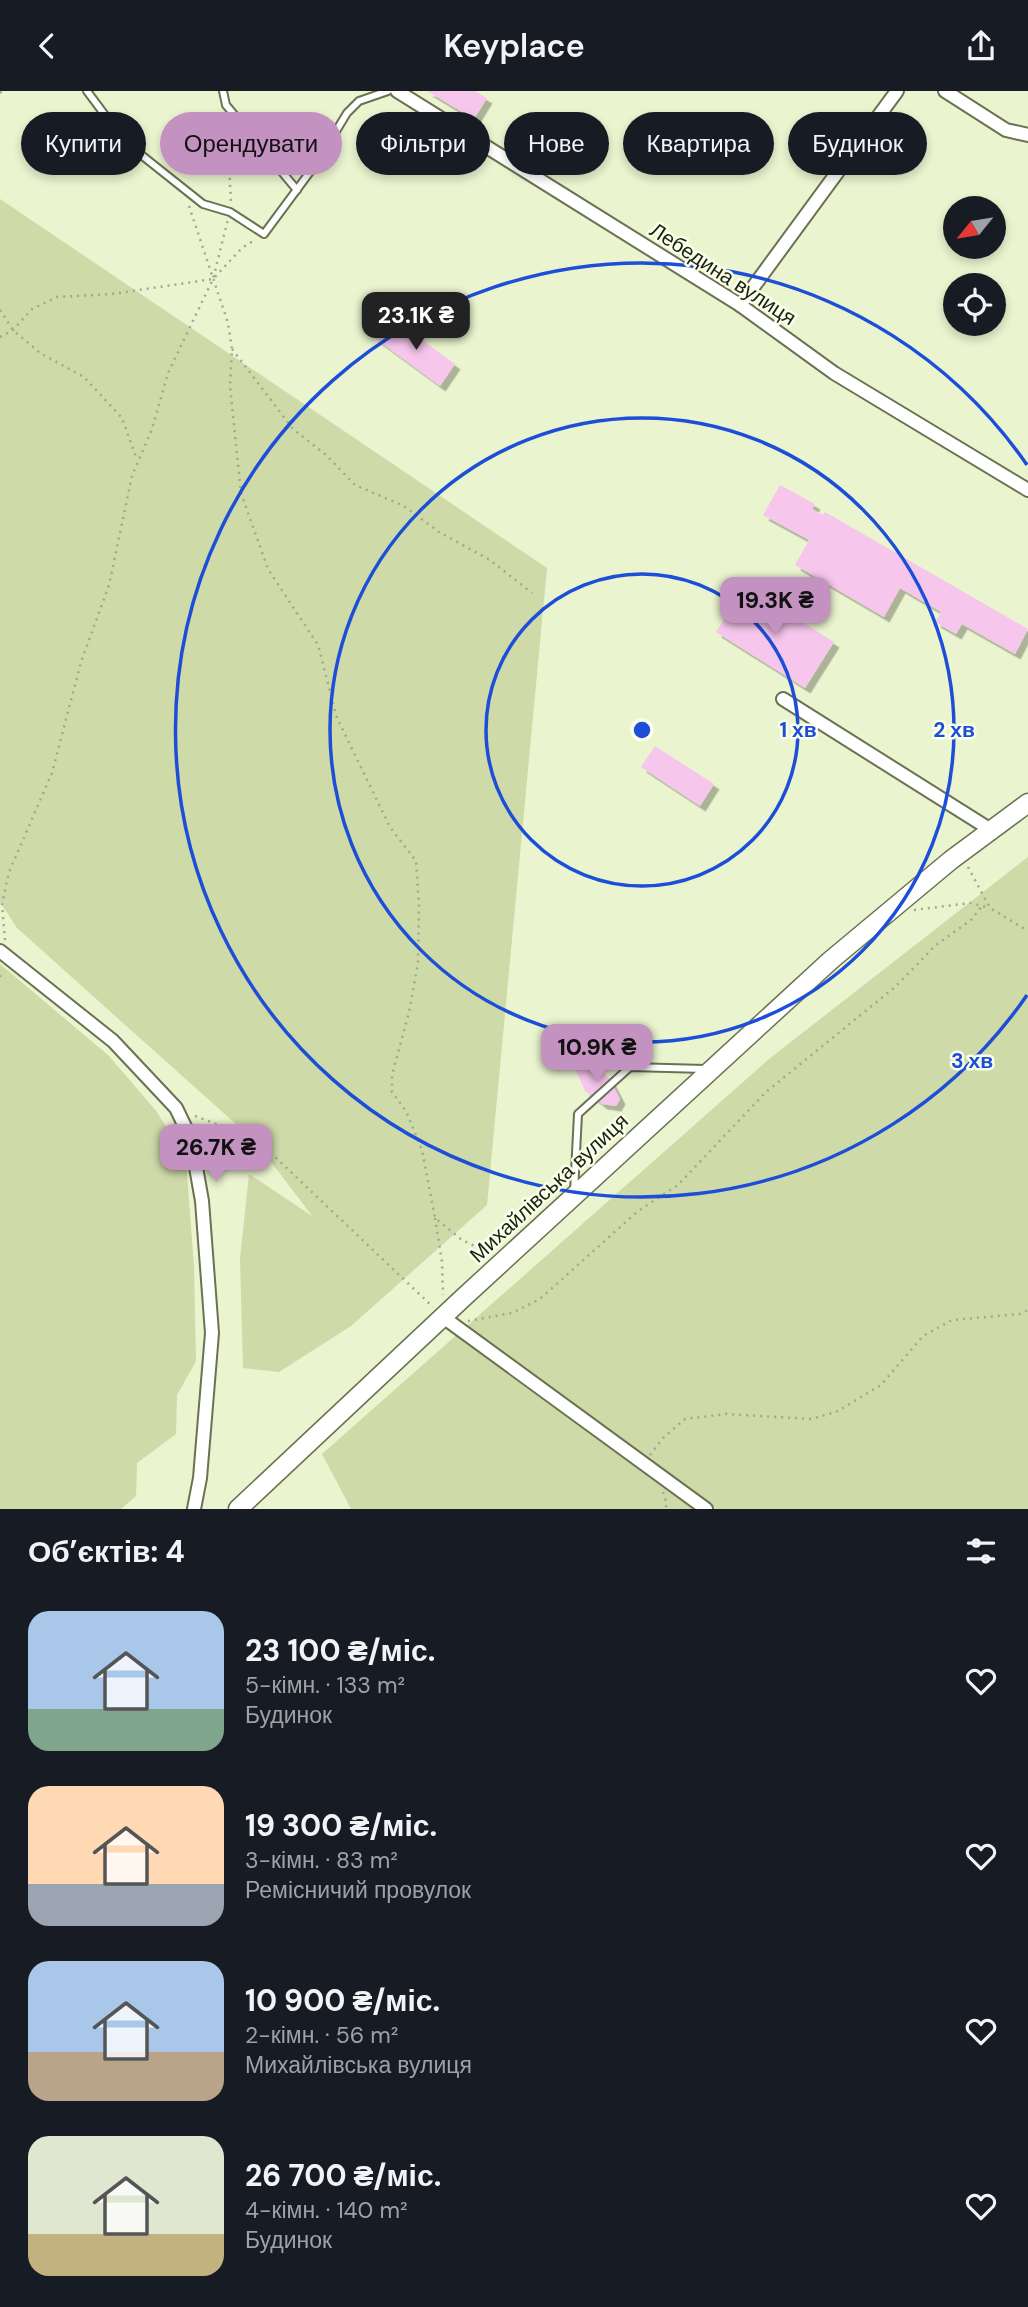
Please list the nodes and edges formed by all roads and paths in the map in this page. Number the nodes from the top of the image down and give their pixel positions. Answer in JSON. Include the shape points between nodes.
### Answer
{"nodes":[{"id":1,"x":88,"y":91,"type":"edge"},
{"id":2,"x":223,"y":91,"type":"edge"},
{"id":3,"x":388,"y":91,"type":"edge"},
{"id":4,"x":397,"y":91,"type":"edge"},
{"id":5,"x":897,"y":91,"type":"edge"},
{"id":6,"x":945,"y":91,"type":"edge"},
{"id":7,"x":226,"y":105,"type":"junction"},
{"id":8,"x":1028,"y":135,"type":"edge"},
{"id":9,"x":180,"y":184,"type":"junction"},
{"id":10,"x":298,"y":190,"type":"junction"},
{"id":11,"x":230,"y":212,"type":"junction"},
{"id":12,"x":264,"y":234,"type":"junction"},
{"id":13,"x":212,"y":279,"type":"junction"},
{"id":14,"x":740,"y":305,"type":"junction"},
{"id":15,"x":0,"y":310,"type":"edge"},
{"id":16,"x":13,"y":330,"type":"junction"},
{"id":17,"x":0,"y":337,"type":"edge"},
{"id":18,"x":232,"y":349,"type":"junction"},
{"id":19,"x":138,"y":462,"type":"junction"},
{"id":20,"x":1028,"y":489,"type":"edge"},
{"id":21,"x":532,"y":593,"type":"dead end"},
{"id":22,"x":783,"y":699,"type":"dead end"},
{"id":23,"x":1028,"y":803,"type":"edge"},
{"id":24,"x":991,"y":830,"type":"junction"},
{"id":25,"x":969,"y":846,"type":"junction"},
{"id":26,"x":982,"y":906,"type":"junction"},
{"id":27,"x":990,"y":908,"type":"junction"},
{"id":28,"x":889,"y":912,"type":"junction"},
{"id":29,"x":2,"y":928,"type":"edge"},
{"id":30,"x":1028,"y":930,"type":"edge"},
{"id":31,"x":3,"y":954,"type":"edge"},
{"id":32,"x":710,"y":1069,"type":"junction"},
{"id":33,"x":176,"y":1108,"type":"junction"},
{"id":34,"x":573,"y":1197,"type":"junction"},
{"id":35,"x":435,"y":1218,"type":"junction"},
{"id":36,"x":504,"y":1260,"type":"junction"},
{"id":37,"x":1028,"y":1310,"type":"edge"},
{"id":38,"x":447,"y":1320,"type":"junction"},
{"id":39,"x":644,"y":1464,"type":"junction"},
{"id":40,"x":194,"y":1509,"type":"edge"},
{"id":41,"x":239,"y":1509,"type":"edge"},
{"id":42,"x":706,"y":1509,"type":"edge"}],
"edges":[{"from":1,"to":9,"type":"lane","via":[[125,142]]},
{"from":2,"to":7,"type":"lane"},
{"from":3,"to":10,"type":"lane","via":[[359,101],[347,113]]},
{"from":4,"to":14,"type":"street","name":"Лебедина вулиця"},
{"from":5,"to":14,"type":"street"},
{"from":6,"to":8,"type":"street","via":[[1006,129]]},
{"from":7,"to":10,"type":"lane"},
{"from":7,"to":11,"type":"path"},
{"from":9,"to":11,"type":"lane","via":[[203,204]]},
{"from":9,"to":13,"type":"path"},
{"from":10,"to":12,"type":"lane"},
{"from":11,"to":12,"type":"lane"},
{"from":11,"to":13,"type":"path"},
{"from":12,"to":13,"type":"path","via":[[242,248]]},
{"from":13,"to":16,"type":"path","via":[[57,297],[32,309]]},
{"from":13,"to":18,"type":"path"},
{"from":13,"to":19,"type":"path","via":[[168,373]]},
{"from":14,"to":20,"type":"street","name":"Лебедина вулиця","via":[[834,373]]},
{"from":15,"to":16,"type":"path"},
{"from":16,"to":17,"type":"path"},
{"from":16,"to":19,"type":"path","via":[[40,353],[84,377],[122,418]]},
{"from":18,"to":21,"type":"path","via":[[293,429],[355,485],[404,506],[490,560]]},
{"from":18,"to":35,"type":"path","via":[[230,386],[241,493],[268,569],[318,645],[337,717],[390,827],[416,861],[418,963],[392,1092],[407,1111],[422,1150]]},
{"from":19,"to":29,"type":"path","via":[[120,519],[109,585],[52,773],[9,872]]},
{"from":22,"to":24,"type":"street"},
{"from":23,"to":24,"type":"main road","name":"Михайлівська вулиця"},
{"from":24,"to":25,"type":"main road","name":"Михайлівська вулиця"},
{"from":25,"to":27,"type":"path","via":[[968,871]]},
{"from":25,"to":28,"type":"main road","name":"Михайлівська вулиця"},
{"from":26,"to":27,"type":"path"},
{"from":26,"to":28,"type":"path","via":[[970,903]]},
{"from":26,"to":38,"type":"path","via":[[895,987],[766,1092],[678,1185],[638,1211],[540,1299],[488,1319]]},
{"from":27,"to":30,"type":"path"},
{"from":28,"to":32,"type":"main road","name":"Михайлівська вулиця"},
{"from":29,"to":31,"type":"path"},
{"from":31,"to":33,"type":"street","via":[[113,1041]]},
{"from":32,"to":34,"type":"main road","name":"Михайлівська вулиця"},
{"from":32,"to":34,"type":"lane","via":[[630,1067],[578,1114]]},
{"from":33,"to":38,"type":"path","via":[[224,1127],[274,1156]]},
{"from":33,"to":40,"type":"street","via":[[191,1139],[202,1201],[212,1333]]},
{"from":34,"to":36,"type":"main road","name":"Михайлівська вулиця"},
{"from":35,"to":36,"type":"path","via":[[461,1240]]},
{"from":35,"to":38,"type":"path"},
{"from":36,"to":38,"type":"main road","name":"Михайлівська вулиця"},
{"from":37,"to":39,"type":"path","via":[[952,1320],[923,1336],[881,1385],[836,1412],[811,1419],[726,1414],[685,1419]]},
{"from":38,"to":39,"type":"street"},
{"from":38,"to":41,"type":"main road","name":"Михайлівська вулиця"},
{"from":39,"to":42,"type":"street"}]}
